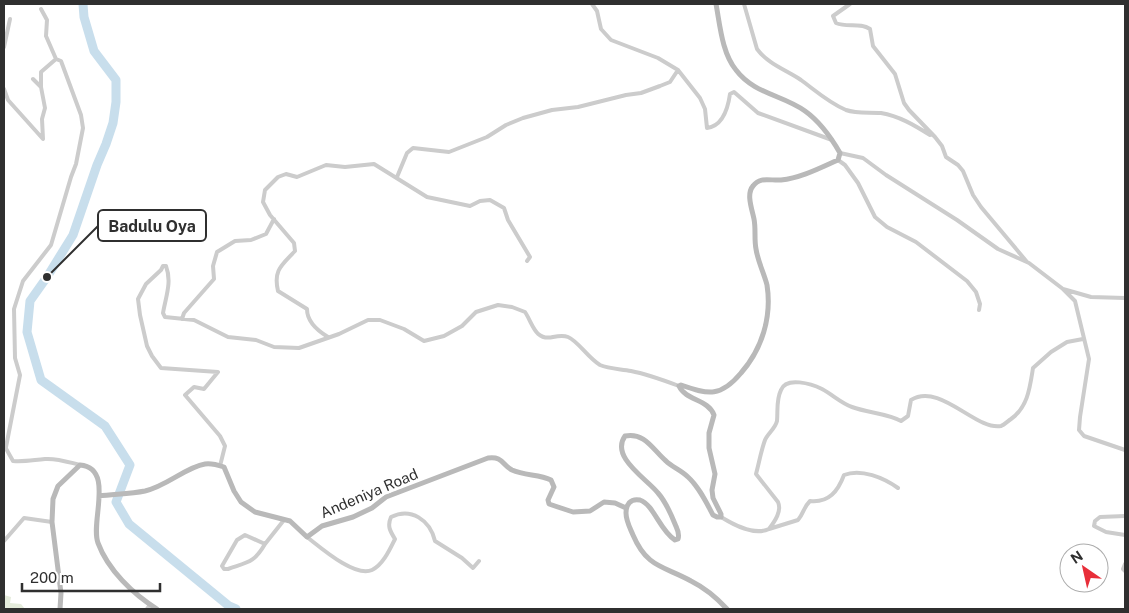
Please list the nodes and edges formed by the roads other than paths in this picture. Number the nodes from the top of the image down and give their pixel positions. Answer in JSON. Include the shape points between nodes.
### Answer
{"nodes":[{"id":1,"x":592,"y":4,"type":"edge"},
{"id":2,"x":716,"y":4,"type":"edge"},
{"id":3,"x":744,"y":4,"type":"edge"},
{"id":4,"x":850,"y":4,"type":"edge"},
{"id":5,"x":41,"y":9,"type":"dead end"},
{"id":6,"x":10,"y":19,"type":"dead end"},
{"id":7,"x":4,"y":47,"type":"edge"},
{"id":8,"x":56,"y":59,"type":"junction"},
{"id":9,"x":678,"y":70,"type":"junction"},
{"id":10,"x":33,"y":79,"type":"dead end"},
{"id":11,"x":41,"y":87,"type":"junction"},
{"id":12,"x":4,"y":89,"type":"edge"},
{"id":13,"x":935,"y":137,"type":"junction"},
{"id":14,"x":832,"y":140,"type":"junction"},
{"id":15,"x":840,"y":153,"type":"junction"},
{"id":16,"x":838,"y":160,"type":"junction"},
{"id":17,"x":397,"y":178,"type":"junction"},
{"id":18,"x":274,"y":219,"type":"junction"},
{"id":19,"x":527,"y":261,"type":"dead end"},
{"id":20,"x":1028,"y":263,"type":"junction"},
{"id":21,"x":1063,"y":289,"type":"junction"},
{"id":22,"x":1125,"y":298,"type":"edge"},
{"id":23,"x":979,"y":310,"type":"dead end"},
{"id":24,"x":182,"y":319,"type":"junction"},
{"id":25,"x":328,"y":337,"type":"junction"},
{"id":26,"x":1083,"y":339,"type":"junction"},
{"id":27,"x":679,"y":386,"type":"junction"},
{"id":28,"x":5,"y":446,"type":"edge"},
{"id":29,"x":1125,"y":450,"type":"edge"},
{"id":30,"x":80,"y":465,"type":"junction"},
{"id":31,"x":220,"y":466,"type":"junction"},
{"id":32,"x":898,"y":488,"type":"dead end"},
{"id":33,"x":99,"y":496,"type":"junction"},
{"id":34,"x":626,"y":508,"type":"junction"},
{"id":35,"x":1125,"y":516,"type":"edge"},
{"id":36,"x":721,"y":517,"type":"junction"},
{"id":37,"x":284,"y":520,"type":"junction"},
{"id":38,"x":52,"y":522,"type":"junction"},
{"id":39,"x":769,"y":529,"type":"junction"},
{"id":40,"x":1125,"y":535,"type":"edge"},
{"id":41,"x":307,"y":537,"type":"junction"},
{"id":42,"x":4,"y":541,"type":"edge"},
{"id":43,"x":265,"y":544,"type":"junction"},
{"id":44,"x":480,"y":561,"type":"dead end"},
{"id":45,"x":1125,"y":564,"type":"edge"},
{"id":46,"x":1125,"y":571,"type":"edge"},
{"id":47,"x":149,"y":607,"type":"edge"},
{"id":48,"x":60,"y":609,"type":"edge"},
{"id":49,"x":157,"y":609,"type":"edge"},
{"id":50,"x":727,"y":609,"type":"edge"}],
"edges":[{"from":1,"to":9,"type":"street","via":[[601,29],[611,40],[658,58]]},
{"from":2,"to":14,"type":"street","via":[[725,45],[735,70],[762,92],[806,112]]},
{"from":3,"to":13,"type":"street","via":[[757,49],[774,64],[847,111],[898,117]]},
{"from":4,"to":13,"type":"street","via":[[833,16],[836,23],[870,29],[873,46],[896,74],[904,103]]},
{"from":5,"to":8,"type":"street","via":[[47,20],[46,36]]},
{"from":6,"to":7,"type":"street"},
{"from":8,"to":11,"type":"street","via":[[42,72]]},
{"from":8,"to":28,"type":"street","via":[[61,61],[66,72],[83,128],[76,164],[51,245],[24,281],[14,309],[15,358],[20,375]]},
{"from":9,"to":14,"type":"street","via":[[700,98],[707,128],[713,128],[720,121],[729,105],[730,94],[734,92],[758,113]]},
{"from":9,"to":17,"type":"street","via":[[670,82],[641,93],[523,118],[449,152],[413,148],[406,153]]},
{"from":10,"to":11,"type":"street"},
{"from":11,"to":12,"type":"street","via":[[45,108],[43,140],[8,100]]},
{"from":13,"to":20,"type":"street","via":[[946,157],[963,171],[981,207]]},
{"from":14,"to":15,"type":"street"},
{"from":15,"to":16,"type":"street"},
{"from":15,"to":20,"type":"street","via":[[863,158],[998,249]]},
{"from":16,"to":23,"type":"street","via":[[858,183],[875,217],[916,242],[967,281],[976,292]]},
{"from":16,"to":27,"type":"street","via":[[790,179],[759,181],[752,187],[749,196],[768,304],[761,343],[732,385],[712,392]]},
{"from":17,"to":18,"type":"street","via":[[374,164],[326,166],[297,177],[286,174],[265,190],[263,202]]},
{"from":17,"to":19,"type":"street","via":[[435,199],[470,206],[490,200],[504,208],[530,257]]},
{"from":18,"to":24,"type":"street","via":[[266,234],[251,240],[235,240],[217,252],[214,279]]},
{"from":18,"to":25,"type":"street","via":[[294,243],[295,251],[278,270],[275,280],[278,291],[307,309],[307,316]]},
{"from":20,"to":21,"type":"street"},
{"from":21,"to":22,"type":"street","via":[[1091,297]]},
{"from":21,"to":26,"type":"street","via":[[1075,301]]},
{"from":24,"to":25,"type":"street","via":[[194,320],[228,337],[256,340],[274,347],[299,348]]},
{"from":24,"to":31,"type":"street","via":[[165,317],[162,313],[169,286],[169,274],[163,266],[146,284],[138,299],[147,346],[161,368],[218,372],[204,390],[194,387],[185,394],[225,446]]},
{"from":25,"to":27,"type":"street","via":[[368,320],[380,320],[424,341],[434,340],[462,326],[476,312],[498,305],[525,312],[540,337],[571,338],[589,358],[602,366]]},
{"from":26,"to":29,"type":"street","via":[[1089,359],[1079,430],[1084,436]]},
{"from":26,"to":39,"type":"street","via":[[1067,342],[1033,368],[1023,407],[1002,426],[983,423],[944,400],[916,397],[911,400],[908,416],[901,421],[853,407],[812,385],[783,385],[776,423],[765,439],[756,474],[780,506]]},
{"from":27,"to":36,"type":"street","via":[[682,392],[708,406],[714,415],[709,448],[715,474],[713,498]]},
{"from":28,"to":30,"type":"street","via":[[13,461],[45,458]]},
{"from":30,"to":33,"type":"street","via":[[93,470],[97,476]]},
{"from":30,"to":38,"type":"street","via":[[58,486],[53,499]]},
{"from":31,"to":33,"type":"street","via":[[205,464],[145,491]]},
{"from":31,"to":37,"type":"street","via":[[224,467],[241,502],[255,512]]},
{"from":32,"to":39,"type":"street","via":[[867,474],[849,473],[844,475],[830,498],[810,501],[798,520]]},
{"from":33,"to":47,"type":"street","via":[[97,540],[105,559]]},
{"from":34,"to":36,"type":"street","via":[[634,500],[641,501],[669,536],[678,539],[672,516],[658,493],[623,454],[622,441],[630,435],[647,441],[665,461],[687,476],[713,515]]},
{"from":34,"to":41,"type":"street","name":"Andeniya Road","via":[[604,502],[590,511],[573,512],[549,504],[554,487],[551,480],[510,469],[494,457],[386,497],[372,508],[322,526]]},
{"from":34,"to":50,"type":"street","via":[[626,518],[642,554],[668,572],[702,587]]},
{"from":35,"to":40,"type":"street","via":[[1100,516],[1094,526]]},
{"from":36,"to":39,"type":"street","via":[[739,528]]},
{"from":37,"to":41,"type":"street","via":[[290,521]]},
{"from":37,"to":43,"type":"street"},
{"from":38,"to":42,"type":"street","via":[[24,518]]},
{"from":38,"to":48,"type":"street"},
{"from":41,"to":44,"type":"street","via":[[338,561],[367,572],[374,570],[395,539],[388,524],[391,517],[410,513],[425,521],[435,541],[473,568]]},
{"from":43,"to":43,"type":"street","via":[[245,535],[237,540],[222,566],[228,569],[254,560]]},
{"from":45,"to":46,"type":"street"},
{"from":47,"to":49,"type":"street"}]}
